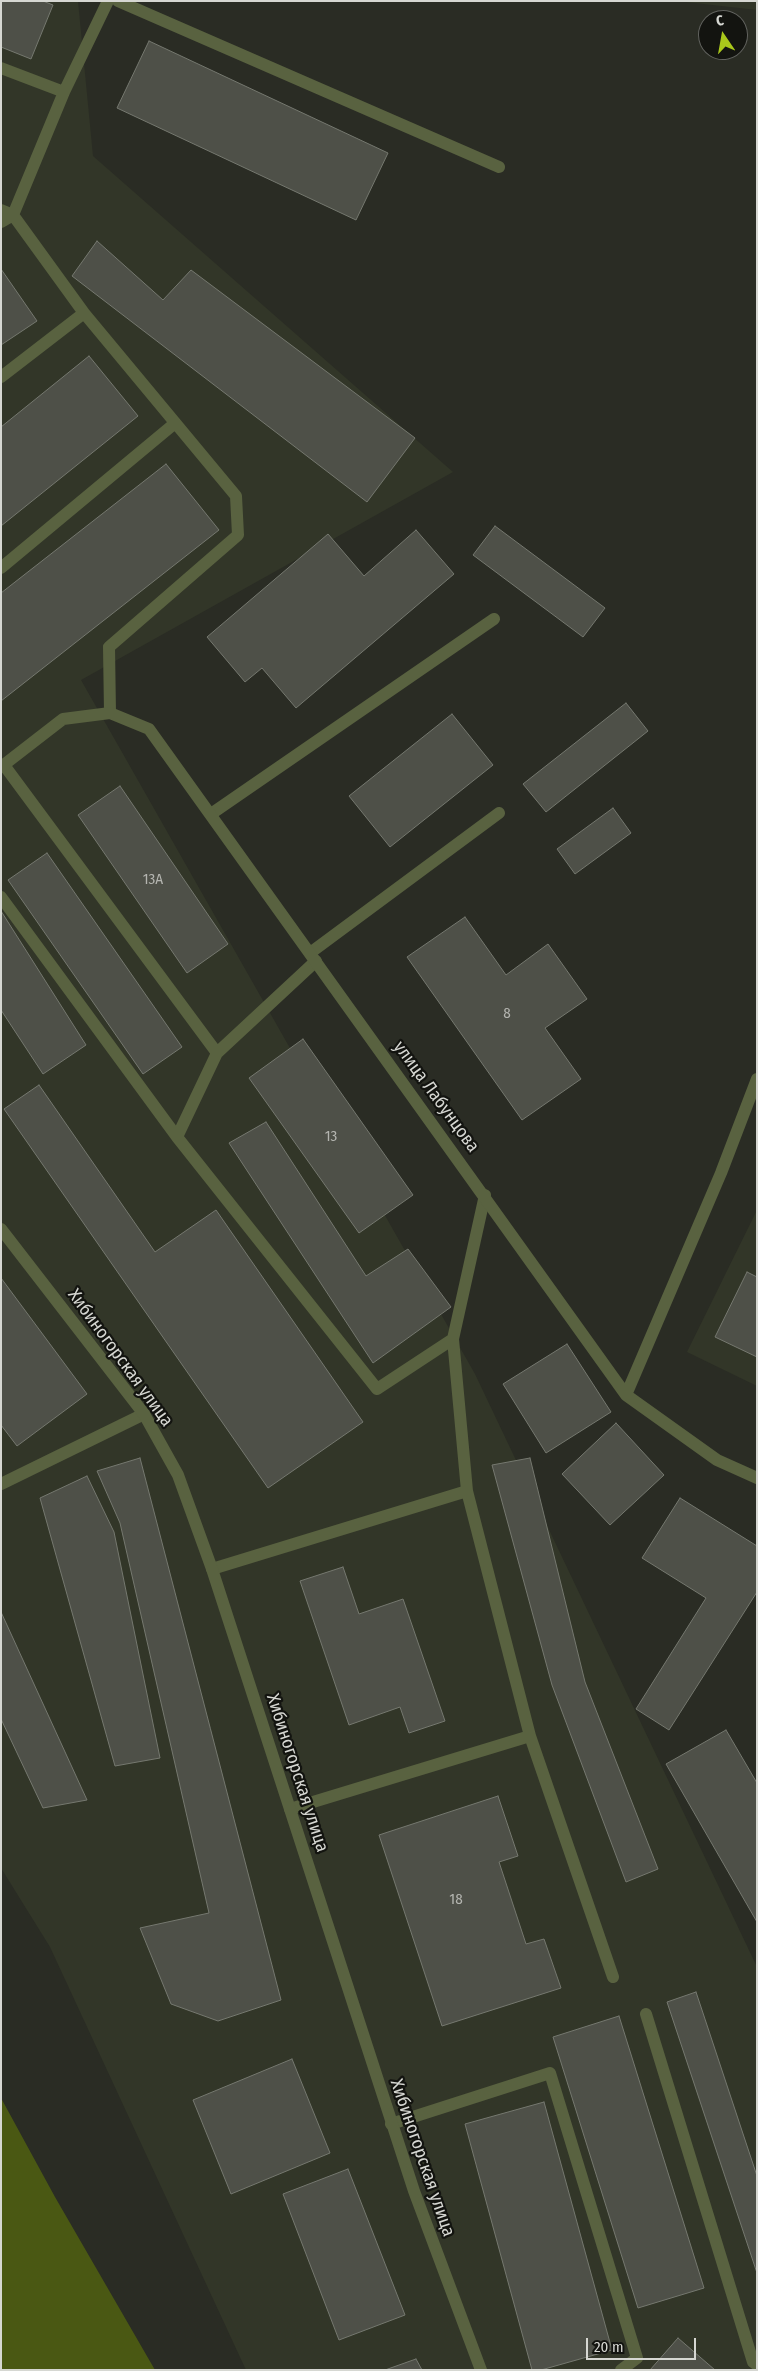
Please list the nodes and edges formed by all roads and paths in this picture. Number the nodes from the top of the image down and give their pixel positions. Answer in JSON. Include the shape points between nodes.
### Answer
{"nodes":[{"id":1,"x":108,"y":1,"type":"edge"},
{"id":2,"x":118,"y":1,"type":"edge"},
{"id":3,"x":1,"y":68,"type":"edge"},
{"id":4,"x":64,"y":92,"type":"junction"},
{"id":5,"x":499,"y":167,"type":"dead end"},
{"id":6,"x":7,"y":212,"type":"edge"},
{"id":7,"x":1,"y":222,"type":"edge"},
{"id":8,"x":84,"y":313,"type":"junction"},
{"id":9,"x":1,"y":377,"type":"edge"},
{"id":10,"x":174,"y":424,"type":"junction"},
{"id":11,"x":1,"y":568,"type":"edge"},
{"id":12,"x":494,"y":619,"type":"dead end"},
{"id":13,"x":110,"y":712,"type":"junction"},
{"id":14,"x":3,"y":766,"type":"edge"},
{"id":15,"x":499,"y":813,"type":"dead end"},
{"id":16,"x":211,"y":814,"type":"junction"},
{"id":17,"x":1,"y":897,"type":"edge"},
{"id":18,"x":313,"y":957,"type":"junction"},
{"id":19,"x":217,"y":1053,"type":"junction"},
{"id":20,"x":757,"y":1079,"type":"edge"},
{"id":21,"x":177,"y":1137,"type":"junction"},
{"id":22,"x":485,"y":1195,"type":"junction"},
{"id":23,"x":1,"y":1229,"type":"edge"},
{"id":24,"x":453,"y":1339,"type":"junction"},
{"id":25,"x":626,"y":1394,"type":"junction"},
{"id":26,"x":144,"y":1414,"type":"junction"},
{"id":27,"x":757,"y":1478,"type":"edge"},
{"id":28,"x":1,"y":1484,"type":"edge"},
{"id":29,"x":468,"y":1490,"type":"junction"},
{"id":30,"x":212,"y":1569,"type":"junction"},
{"id":31,"x":530,"y":1736,"type":"junction"},
{"id":32,"x":290,"y":1809,"type":"junction"},
{"id":33,"x":613,"y":1977,"type":"dead end"},
{"id":34,"x":646,"y":2014,"type":"dead end"},
{"id":35,"x":391,"y":2124,"type":"junction"},
{"id":36,"x":757,"y":2365,"type":"edge"},
{"id":37,"x":481,"y":2370,"type":"edge"},
{"id":38,"x":621,"y":2370,"type":"edge"}],
"edges":[{"from":1,"to":4,"type":"street"},
{"from":2,"to":5,"type":"street"},
{"from":3,"to":4,"type":"street"},
{"from":4,"to":6,"type":"street"},
{"from":6,"to":7,"type":"street"},
{"from":6,"to":8,"type":"street"},
{"from":8,"to":9,"type":"street"},
{"from":8,"to":10,"type":"street"},
{"from":10,"to":11,"type":"street"},
{"from":10,"to":13,"type":"street","via":[[236,496],[238,535],[109,647]]},
{"from":12,"to":16,"type":"street"},
{"from":13,"to":14,"type":"street","via":[[63,719]]},
{"from":13,"to":16,"type":"street","name":"улица Лабунцова","via":[[149,729]]},
{"from":14,"to":19,"type":"street"},
{"from":15,"to":18,"type":"street"},
{"from":16,"to":18,"type":"street","name":"улица Лабунцова"},
{"from":17,"to":21,"type":"street"},
{"from":18,"to":19,"type":"street"},
{"from":18,"to":22,"type":"street","name":"улица Лабунцова"},
{"from":19,"to":21,"type":"street"},
{"from":20,"to":25,"type":"street","via":[[721,1173]]},
{"from":21,"to":24,"type":"street","via":[[377,1389]]},
{"from":22,"to":24,"type":"street"},
{"from":22,"to":25,"type":"street","name":"улица Лабунцова"},
{"from":23,"to":26,"type":"street","name":"Хибиногорская улица"},
{"from":24,"to":29,"type":"street"},
{"from":25,"to":27,"type":"street","name":"улица Лабунцова","via":[[717,1460]]},
{"from":26,"to":28,"type":"street"},
{"from":26,"to":30,"type":"street","name":"Хибиногорская улица","via":[[178,1475]]},
{"from":29,"to":30,"type":"street"},
{"from":29,"to":31,"type":"street"},
{"from":30,"to":32,"type":"street","name":"Хибиногорская улица"},
{"from":31,"to":32,"type":"street"},
{"from":31,"to":33,"type":"street"},
{"from":32,"to":35,"type":"street","name":"Хибиногорская улица"},
{"from":34,"to":36,"type":"street","via":[[753,2362]]},
{"from":35,"to":37,"type":"street","name":"Хибиногорская улица"},
{"from":35,"to":38,"type":"street","via":[[550,2073],[637,2358]]}]}
